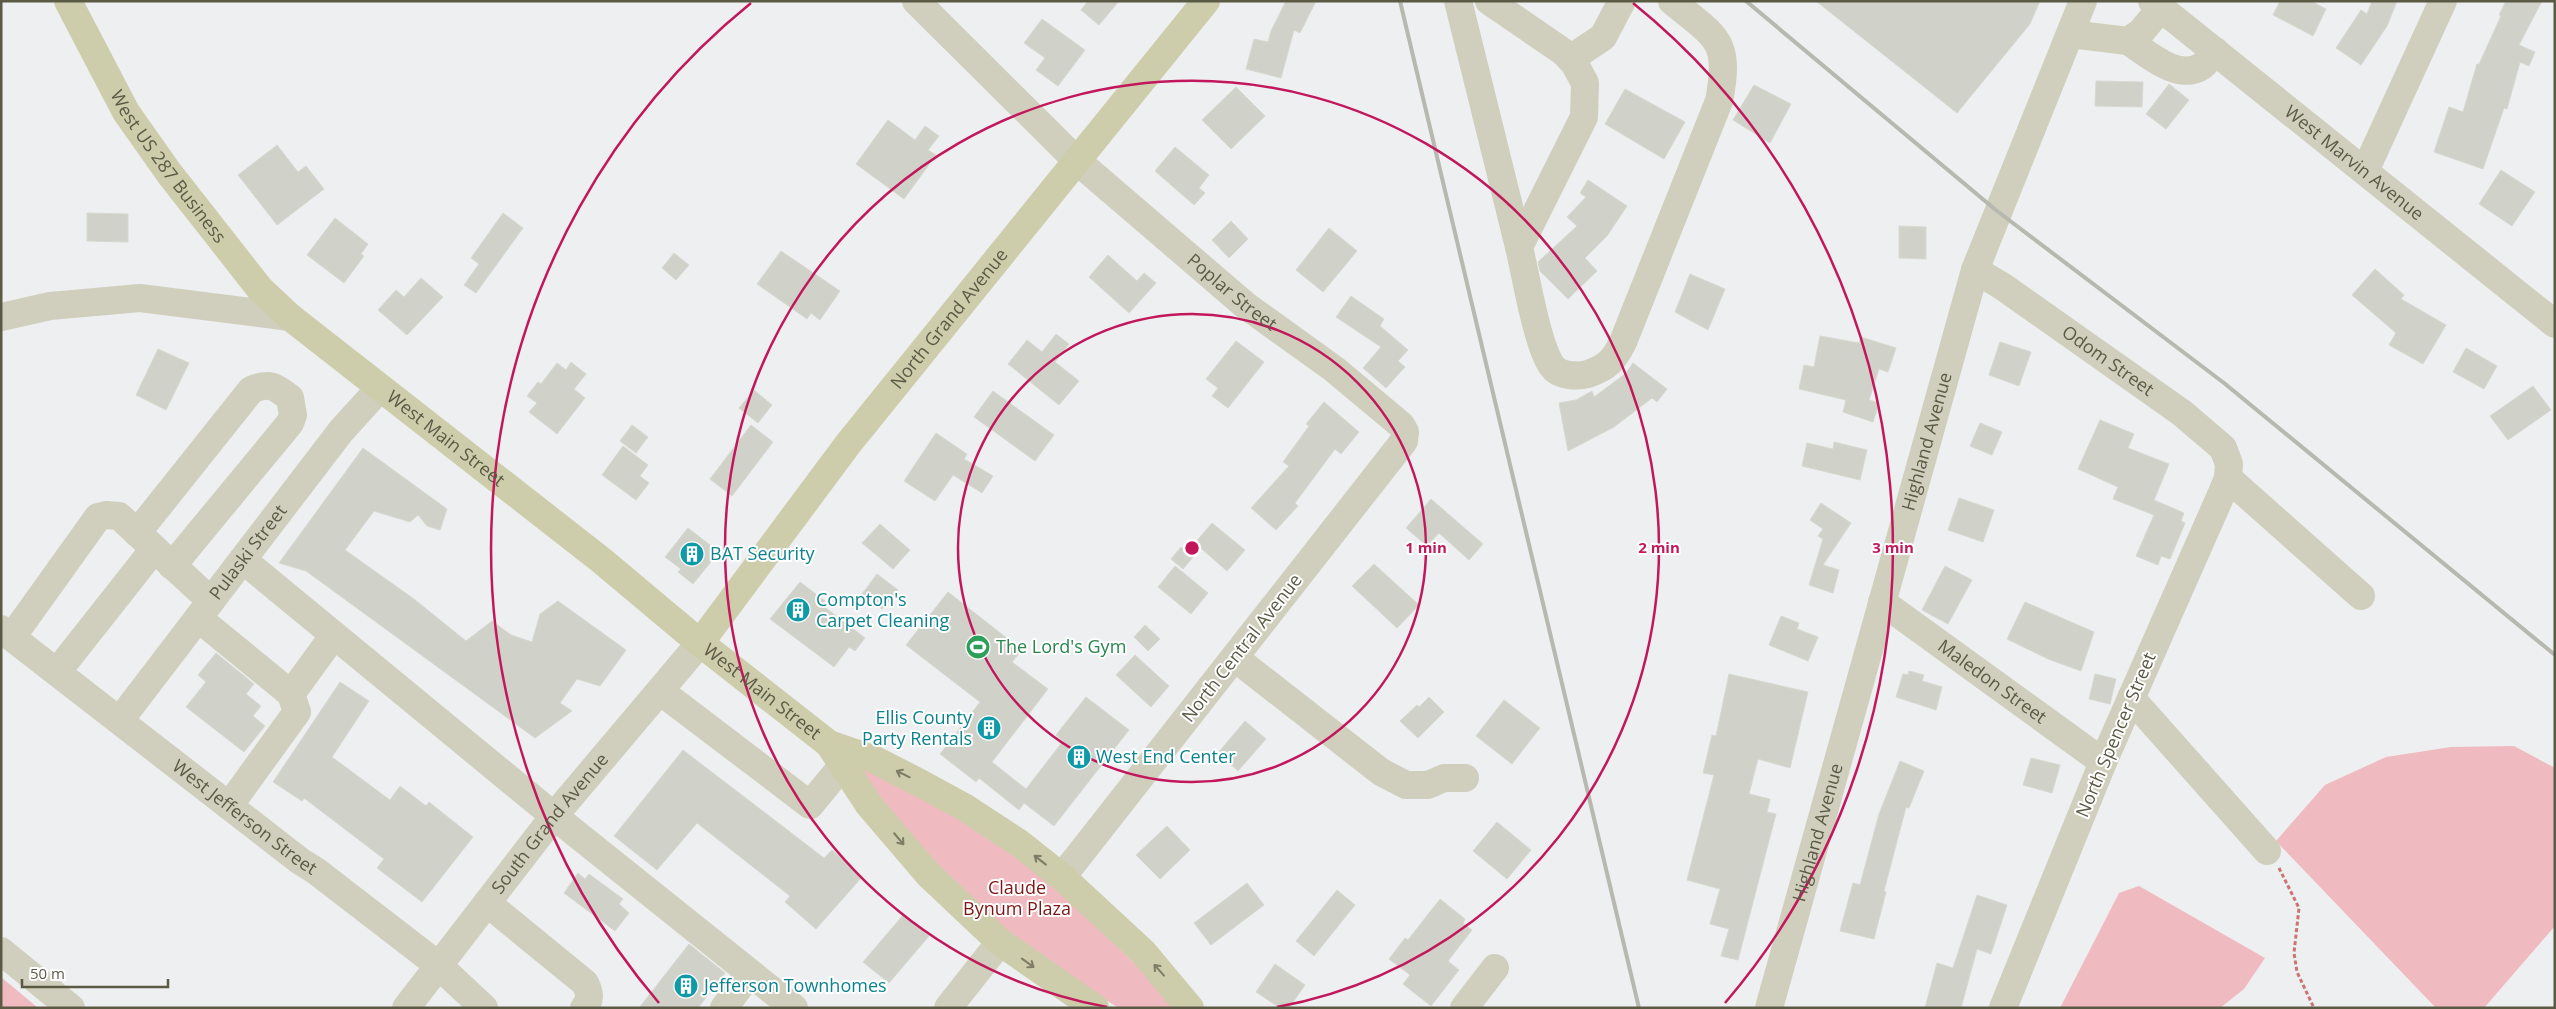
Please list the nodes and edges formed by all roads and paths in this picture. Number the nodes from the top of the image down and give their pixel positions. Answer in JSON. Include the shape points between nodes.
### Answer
{"nodes":[{"id":1,"x":68,"y":1,"type":"edge"},
{"id":2,"x":916,"y":1,"type":"edge"},
{"id":3,"x":1206,"y":1,"type":"edge"},
{"id":4,"x":1458,"y":1,"type":"edge"},
{"id":5,"x":1489,"y":1,"type":"edge"},
{"id":6,"x":1622,"y":1,"type":"edge"},
{"id":7,"x":1672,"y":1,"type":"edge"},
{"id":8,"x":2083,"y":1,"type":"edge"},
{"id":9,"x":2443,"y":1,"type":"edge"},
{"id":10,"x":2156,"y":5,"type":"edge"},
{"id":11,"x":2070,"y":34,"type":"junction"},
{"id":12,"x":2128,"y":40,"type":"junction"},
{"id":13,"x":2215,"y":51,"type":"junction"},
{"id":14,"x":1570,"y":59,"type":"junction"},
{"id":15,"x":1076,"y":160,"type":"junction"},
{"id":16,"x":2365,"y":171,"type":"junction"},
{"id":17,"x":1519,"y":247,"type":"junction"},
{"id":18,"x":1975,"y":270,"type":"junction"},
{"id":19,"x":1,"y":317,"type":"edge"},
{"id":20,"x":290,"y":317,"type":"junction"},
{"id":21,"x":2555,"y":324,"type":"edge"},
{"id":22,"x":380,"y":388,"type":"junction"},
{"id":23,"x":1392,"y":418,"type":"joint"},
{"id":24,"x":2228,"y":471,"type":"junction"},
{"id":25,"x":155,"y":549,"type":"junction"},
{"id":26,"x":243,"y":560,"type":"junction"},
{"id":27,"x":2361,"y":596,"type":"dead end"},
{"id":28,"x":1882,"y":602,"type":"junction"},
{"id":29,"x":204,"y":610,"type":"junction"},
{"id":30,"x":7,"y":633,"type":"edge"},
{"id":31,"x":334,"y":635,"type":"junction"},
{"id":32,"x":700,"y":643,"type":"junction"},
{"id":33,"x":1235,"y":658,"type":"junction"},
{"id":34,"x":57,"y":672,"type":"junction"},
{"id":35,"x":660,"y":691,"type":"junction"},
{"id":36,"x":291,"y":694,"type":"junction"},
{"id":37,"x":2131,"y":698,"type":"junction"},
{"id":38,"x":120,"y":720,"type":"junction"},
{"id":39,"x":836,"y":755,"type":"junction"},
{"id":40,"x":2103,"y":762,"type":"junction"},
{"id":41,"x":1465,"y":778,"type":"dead end"},
{"id":42,"x":228,"y":806,"type":"junction"},
{"id":43,"x":554,"y":816,"type":"junction"},
{"id":44,"x":2267,"y":851,"type":"joint"},
{"id":45,"x":1062,"y":877,"type":"junction"},
{"id":46,"x":488,"y":903,"type":"junction"},
{"id":47,"x":1000,"y":942,"type":"junction"},
{"id":48,"x":1,"y":952,"type":"edge"},
{"id":49,"x":438,"y":965,"type":"junction"},
{"id":50,"x":1495,"y":968,"type":"dead end"},
{"id":51,"x":743,"y":982,"type":"dead end"},
{"id":52,"x":71,"y":1008,"type":"edge"},
{"id":53,"x":406,"y":1008,"type":"edge"},
{"id":54,"x":484,"y":1008,"type":"edge"},
{"id":55,"x":584,"y":1008,"type":"edge"},
{"id":56,"x":724,"y":1008,"type":"edge"},
{"id":57,"x":794,"y":1008,"type":"edge"},
{"id":58,"x":948,"y":1008,"type":"edge"},
{"id":59,"x":1095,"y":1008,"type":"edge"},
{"id":60,"x":1190,"y":1008,"type":"edge"},
{"id":61,"x":1464,"y":1008,"type":"edge"},
{"id":62,"x":1769,"y":1008,"type":"edge"},
{"id":63,"x":2003,"y":1008,"type":"edge"},
{"id":64,"x":2314,"y":1008,"type":"edge"}],
"edges":[{"from":1,"to":20,"type":"main road","name":"West US 287 Business","via":[[126,112],[249,276]]},
{"from":2,"to":15,"type":"street","name":"Poplar Street"},
{"from":3,"to":15,"type":"main road","name":"North Grand Avenue"},
{"from":4,"to":17,"type":"street"},
{"from":5,"to":14,"type":"street"},
{"from":6,"to":14,"type":"street","via":[[1603,36]]},
{"from":7,"to":17,"type":"street","via":[[1717,38],[1724,76],[1719,101],[1623,342],[1614,361],[1604,369],[1583,375],[1561,374],[1552,367],[1541,338]]},
{"from":8,"to":11,"type":"street","name":"Highland Avenue"},
{"from":9,"to":16,"type":"street"},
{"from":10,"to":12,"type":"street","via":[[2141,32]]},
{"from":10,"to":13,"type":"street","name":"West Marvin Avenue"},
{"from":11,"to":12,"type":"street"},
{"from":11,"to":18,"type":"street","name":"Highland Avenue"},
{"from":12,"to":13,"type":"street","via":[[2163,64],[2185,71],[2202,66]]},
{"from":13,"to":16,"type":"street","name":"West Marvin Avenue"},
{"from":14,"to":17,"type":"street","via":[[1585,82],[1584,116]]},
{"from":15,"to":23,"type":"street","name":"Poplar Street","via":[[1245,305],[1334,370]]},
{"from":15,"to":32,"type":"main road","name":"North Grand Avenue","via":[[848,444]]},
{"from":16,"to":21,"type":"street","name":"West Marvin Avenue"},
{"from":18,"to":24,"type":"street","name":"Odom Street","via":[[2182,414],[2223,448]]},
{"from":18,"to":28,"type":"street","name":"Highland Avenue"},
{"from":19,"to":20,"type":"street","via":[[50,306],[140,298]]},
{"from":20,"to":22,"type":"main road","name":"West Main Street"},
{"from":22,"to":26,"type":"street","name":"Pulaski Street","via":[[341,430]]},
{"from":22,"to":32,"type":"main road","name":"West Main Street","via":[[601,560]]},
{"from":23,"to":33,"type":"street","name":"North Central Avenue","via":[[1405,432],[1404,441]]},
{"from":24,"to":27,"type":"street","name":"Odom Street"},
{"from":24,"to":37,"type":"street","name":"North Spencer Street"},
{"from":25,"to":25,"type":"street","via":[[251,390],[274,385],[290,398],[293,415],[290,423]]},
{"from":25,"to":29,"type":"street"},
{"from":25,"to":30,"type":"street","via":[[119,516],[98,517]]},
{"from":25,"to":34,"type":"street"},
{"from":26,"to":29,"type":"street","name":"Pulaski Street"},
{"from":26,"to":31,"type":"street"},
{"from":28,"to":40,"type":"street","name":"Maledon Street"},
{"from":28,"to":62,"type":"street","name":"Highland Avenue"},
{"from":29,"to":36,"type":"street"},
{"from":29,"to":38,"type":"street","name":"Pulaski Street"},
{"from":30,"to":34,"type":"street","name":"West Jefferson Street"},
{"from":31,"to":36,"type":"street"},
{"from":31,"to":43,"type":"street"},
{"from":32,"to":35,"type":"street","name":"South Grand Avenue"},
{"from":32,"to":39,"type":"main road","name":"West Main Street"},
{"from":33,"to":41,"type":"street","via":[[1389,777],[1406,785],[1428,785],[1444,778]]},
{"from":33,"to":45,"type":"street","name":"North Central Avenue"},
{"from":34,"to":38,"type":"street","name":"West Jefferson Street"},
{"from":35,"to":39,"type":"street","via":[[810,805]]},
{"from":35,"to":43,"type":"street","name":"South Grand Avenue"},
{"from":36,"to":42,"type":"street","via":[[297,712]]},
{"from":37,"to":40,"type":"street","name":"North Spencer Street"},
{"from":37,"to":44,"type":"street"},
{"from":38,"to":42,"type":"street","name":"West Jefferson Street"},
{"from":45,"to":39,"type":"main road","name":"West Main Street","one_way":true,"via":[[1019,843],[955,802],[875,760]]},
{"from":39,"to":47,"type":"main road","name":"West Main Street","one_way":true,"via":[[869,805],[928,874]]},
{"from":40,"to":63,"type":"street","name":"North Spencer Street"},
{"from":42,"to":49,"type":"street","name":"West Jefferson Street"},
{"from":43,"to":46,"type":"street","name":"South Grand Avenue"},
{"from":43,"to":57,"type":"street"},
{"from":44,"to":64,"type":"path","via":[[2282,873],[2298,908],[2294,953],[2297,972]]},
{"from":60,"to":45,"type":"main road","name":"West Main Street","one_way":true,"via":[[1143,952]]},
{"from":46,"to":49,"type":"street","name":"South Grand Avenue"},
{"from":46,"to":55,"type":"street","via":[[585,983],[590,992]]},
{"from":47,"to":58,"type":"street"},
{"from":47,"to":59,"type":"main road","name":"West Main Street","one_way":true},
{"from":48,"to":52,"type":"street"},
{"from":49,"to":53,"type":"street","name":"South Grand Avenue"},
{"from":49,"to":54,"type":"street","name":"West Jefferson Street"},
{"from":50,"to":61,"type":"street"},
{"from":51,"to":56,"type":"street"}]}
